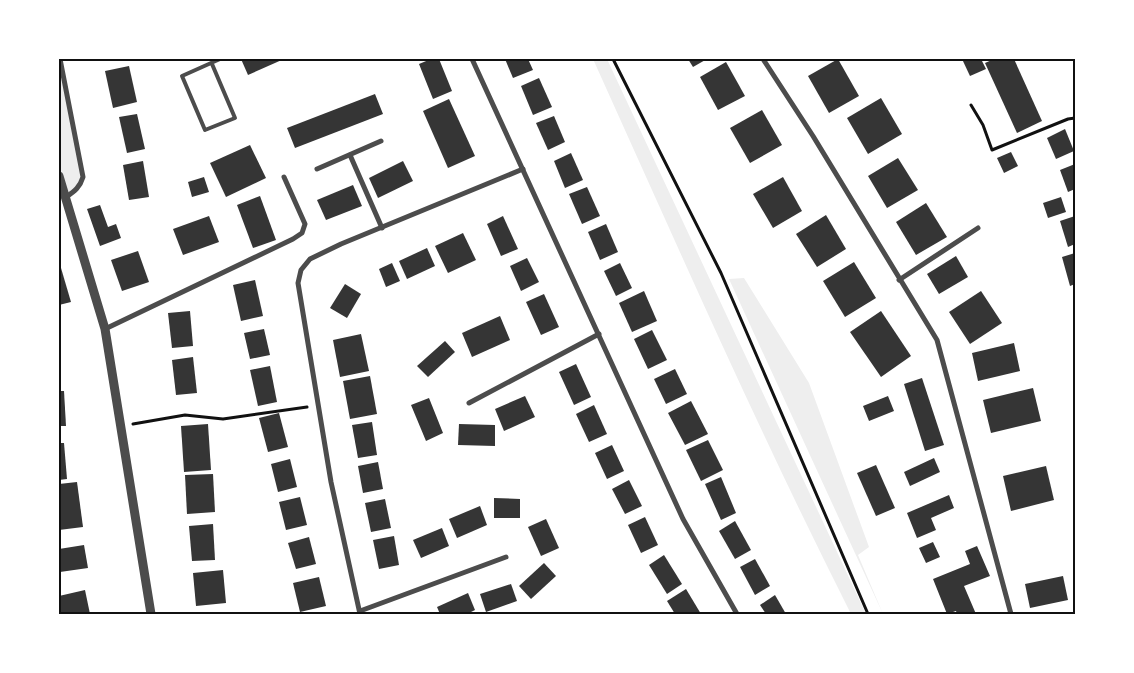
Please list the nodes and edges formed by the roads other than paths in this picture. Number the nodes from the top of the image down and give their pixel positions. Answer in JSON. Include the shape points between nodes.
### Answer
{"nodes":[{"id":1,"x":60,"y":59,"type":"edge"},
{"id":2,"x":220,"y":59,"type":"edge"},
{"id":3,"x":472,"y":59,"type":"edge"},
{"id":4,"x":763,"y":59,"type":"edge"},
{"id":5,"x":212,"y":64,"type":"junction"},
{"id":6,"x":381,"y":141,"type":"dead end"},
{"id":7,"x":350,"y":155,"type":"junction"},
{"id":8,"x":317,"y":169,"type":"dead end"},
{"id":9,"x":523,"y":169,"type":"junction"},
{"id":10,"x":59,"y":176,"type":"edge"},
{"id":11,"x":284,"y":177,"type":"dead end"},
{"id":12,"x":66,"y":197,"type":"junction"},
{"id":13,"x":382,"y":228,"type":"junction"},
{"id":14,"x":978,"y":228,"type":"dead end"},
{"id":15,"x":899,"y":280,"type":"junction"},
{"id":16,"x":105,"y":329,"type":"junction"},
{"id":17,"x":599,"y":334,"type":"junction"},
{"id":18,"x":469,"y":403,"type":"dead end"},
{"id":19,"x":506,"y":557,"type":"dead end"},
{"id":20,"x":360,"y":613,"type":"edge"},
{"id":21,"x":151,"y":614,"type":"edge"},
{"id":22,"x":737,"y":614,"type":"edge"},
{"id":23,"x":1011,"y":614,"type":"edge"}],
"edges":[{"from":1,"to":12,"type":"street","via":[[83,177],[76,190]]},
{"from":2,"to":5,"type":"lane"},
{"from":3,"to":9,"type":"street"},
{"from":4,"to":15,"type":"street"},
{"from":5,"to":5,"type":"lane","via":[[235,118],[205,130],[182,76]]},
{"from":6,"to":7,"type":"street"},
{"from":7,"to":8,"type":"street"},
{"from":7,"to":13,"type":"street"},
{"from":9,"to":13,"type":"street"},
{"from":9,"to":17,"type":"street"},
{"from":10,"to":12,"type":"street"},
{"from":11,"to":16,"type":"street","via":[[305,224],[302,233]]},
{"from":12,"to":16,"type":"street"},
{"from":13,"to":20,"type":"street","via":[[310,259],[301,270],[298,282],[334,499]]},
{"from":14,"to":15,"type":"street"},
{"from":15,"to":23,"type":"street","via":[[937,340]]},
{"from":16,"to":21,"type":"street"},
{"from":17,"to":18,"type":"street"},
{"from":17,"to":22,"type":"street","via":[[683,519]]},
{"from":19,"to":20,"type":"street"}]}
